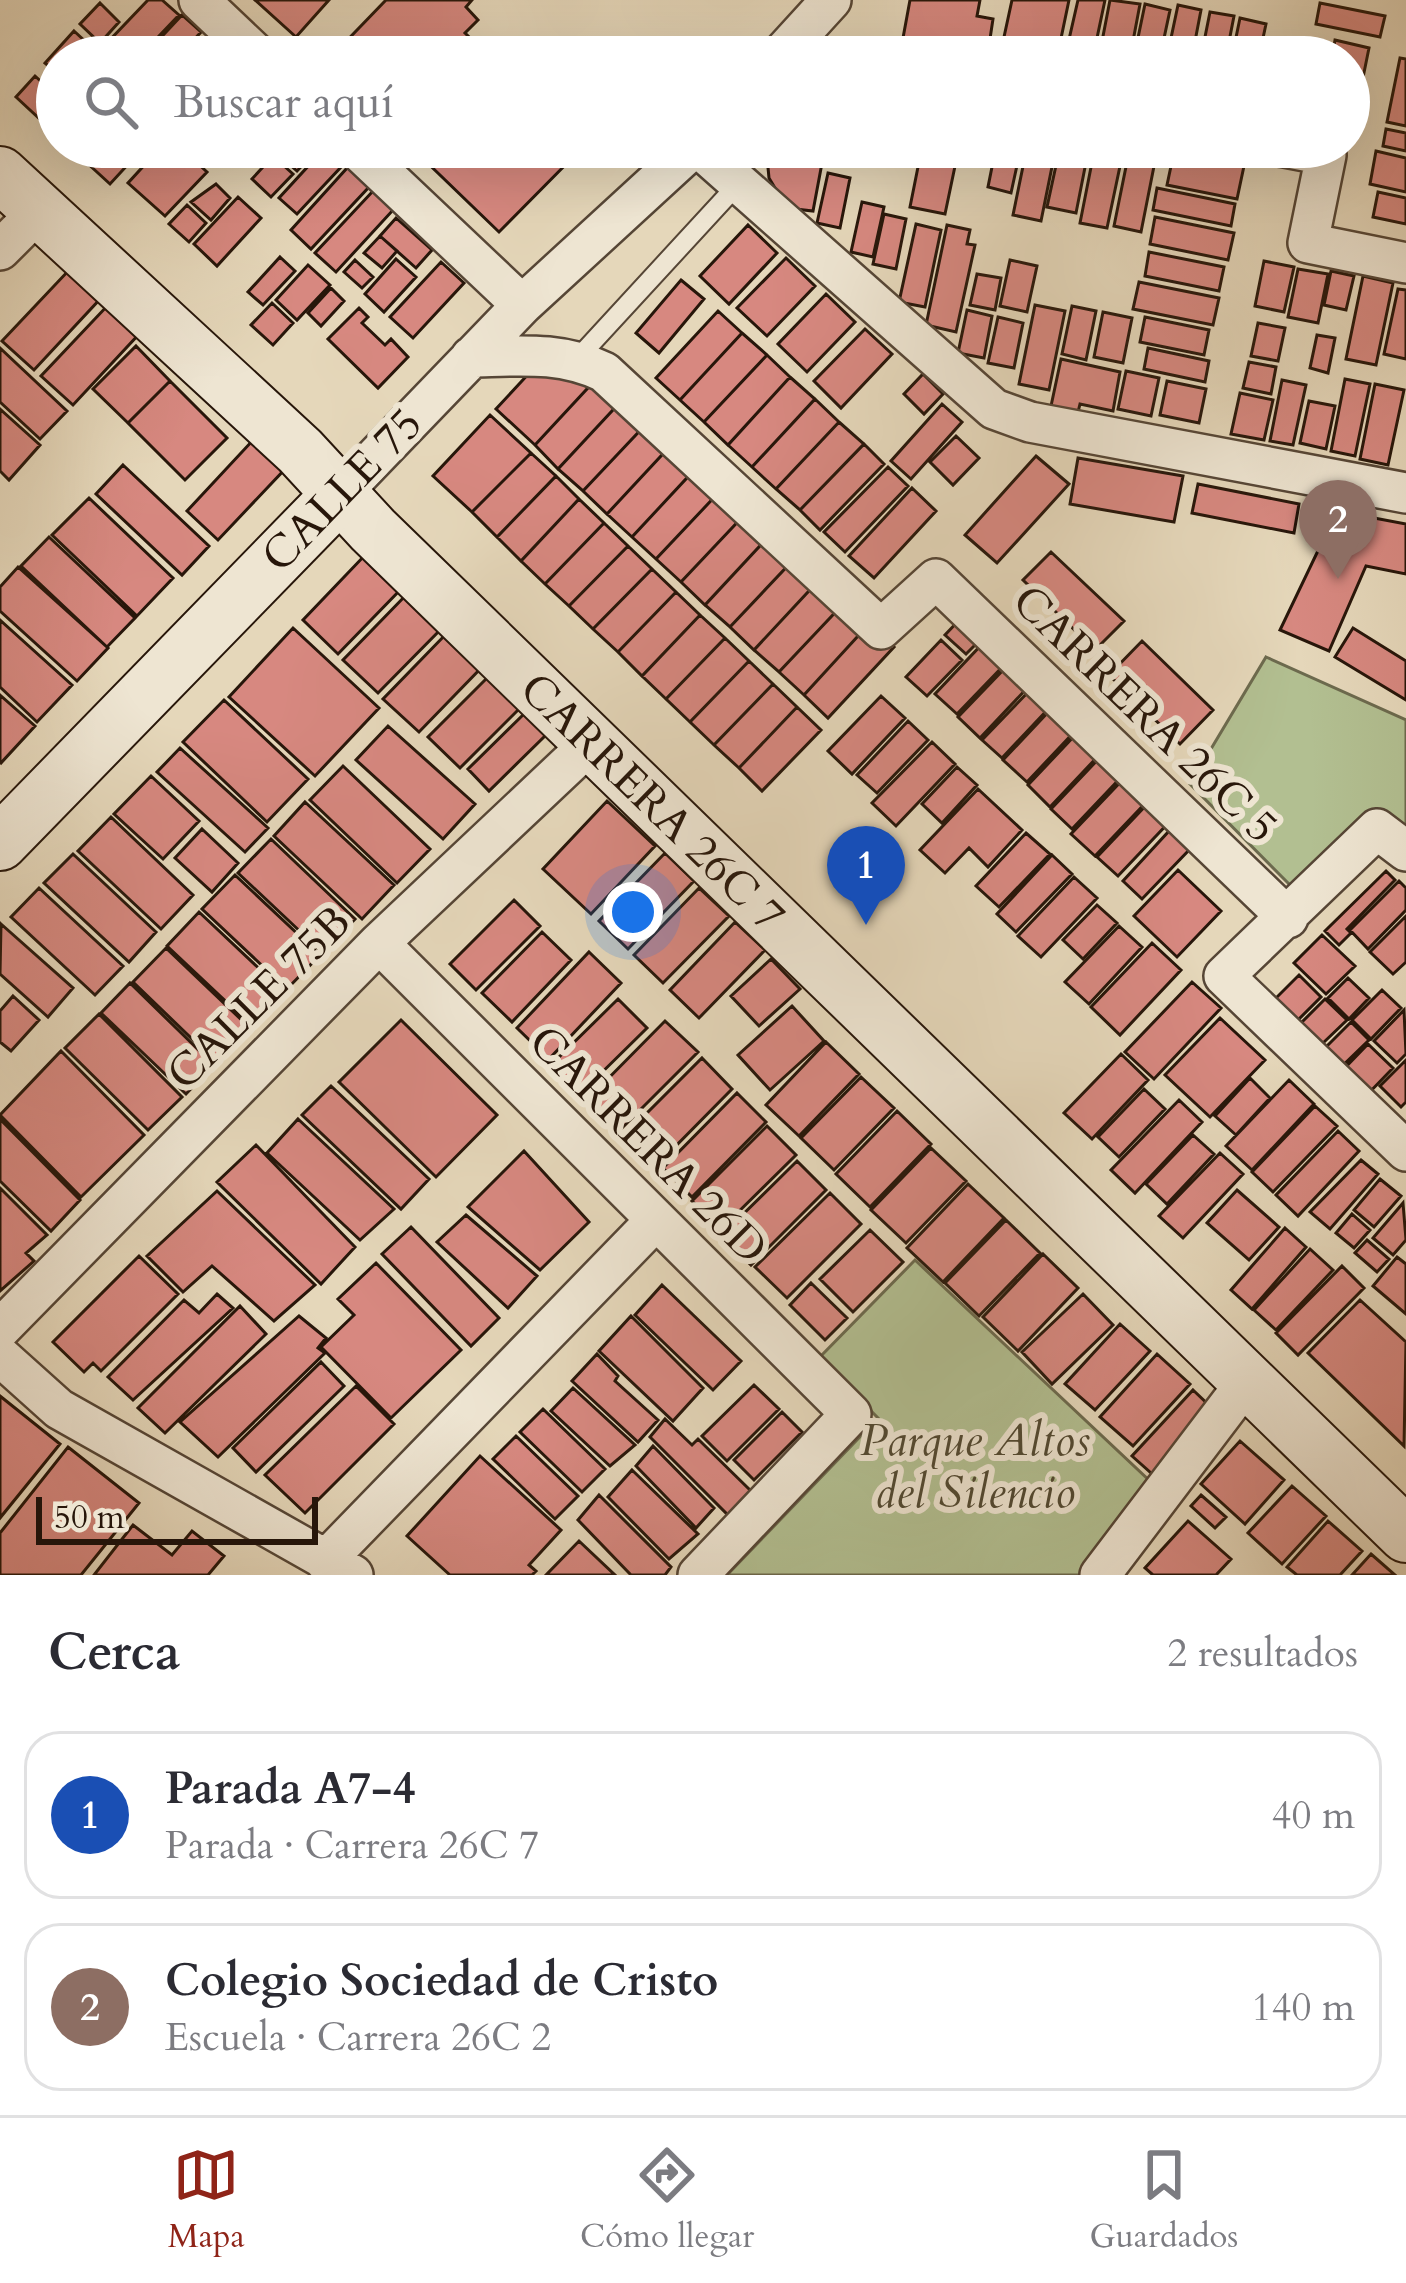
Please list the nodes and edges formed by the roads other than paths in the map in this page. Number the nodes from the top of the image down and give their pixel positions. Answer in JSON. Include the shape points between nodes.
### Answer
{"nodes":[{"id":1,"x":199,"y":0,"type":"edge"},
{"id":2,"x":831,"y":0,"type":"edge"},
{"id":3,"x":238,"y":36,"type":"edge"},
{"id":4,"x":806,"y":36,"type":"edge"},
{"id":5,"x":377,"y":168,"type":"edge"},
{"id":6,"x":673,"y":168,"type":"edge"},
{"id":7,"x":720,"y":168,"type":"edge"},
{"id":8,"x":1323,"y":168,"type":"edge"},
{"id":9,"x":0,"y":174,"type":"edge"},
{"id":10,"x":739,"y":184,"type":"junction"},
{"id":11,"x":39,"y":211,"type":"junction"},
{"id":12,"x":0,"y":250,"type":"edge"},
{"id":13,"x":1406,"y":263,"type":"edge"},
{"id":14,"x":522,"y":305,"type":"junction"},
{"id":15,"x":471,"y":357,"type":"junction"},
{"id":16,"x":577,"y":359,"type":"junction"},
{"id":17,"x":1406,"y":493,"type":"edge"},
{"id":18,"x":339,"y":495,"type":"junction"},
{"id":19,"x":592,"y":742,"type":"junction"},
{"id":20,"x":1391,"y":840,"type":"edge"},
{"id":21,"x":0,"y":843,"type":"edge"},
{"id":22,"x":1288,"y":918,"type":"junction"},
{"id":23,"x":379,"y":944,"type":"junction"},
{"id":24,"x":1406,"y":1151,"type":"edge"},
{"id":25,"x":656,"y":1221,"type":"junction"},
{"id":26,"x":0,"y":1329,"type":"edge"},
{"id":27,"x":0,"y":1356,"type":"edge"},
{"id":28,"x":1248,"y":1380,"type":"junction"},
{"id":29,"x":1406,"y":1535,"type":"edge"},
{"id":30,"x":339,"y":1568,"type":"edge"},
{"id":31,"x":1107,"y":1572,"type":"edge"},
{"id":32,"x":698,"y":1575,"type":"edge"}],
"edges":[{"from":1,"to":3,"type":"street"},
{"from":2,"to":4,"type":"street"},
{"from":5,"to":14,"type":"street"},
{"from":6,"to":14,"type":"street","name":"CALLE 75"},
{"from":7,"to":10,"type":"street"},
{"from":8,"to":13,"type":"street","via":[[1308,243]]},
{"from":9,"to":11,"type":"street","name":"CARRERA 26C 7"},
{"from":10,"to":16,"type":"lane"},
{"from":10,"to":17,"type":"street","via":[[994,410]]},
{"from":11,"to":12,"type":"street"},
{"from":11,"to":18,"type":"street","name":"CARRERA 26C 7"},
{"from":14,"to":15,"type":"street","name":"CALLE 75"},
{"from":15,"to":16,"type":"street"},
{"from":15,"to":18,"type":"street","name":"CALLE 75"},
{"from":16,"to":22,"type":"street","name":"CARRERA 26C 5","via":[[604,372],[880,629],[936,580]]},
{"from":18,"to":19,"type":"street","name":"CARRERA 26C 7"},
{"from":18,"to":21,"type":"street","name":"CALLE 75"},
{"from":19,"to":23,"type":"street","name":"CALLE 75B"},
{"from":19,"to":28,"type":"street","name":"CARRERA 26C 7"},
{"from":20,"to":22,"type":"street"},
{"from":22,"to":24,"type":"street","via":[[1224,976]]},
{"from":23,"to":25,"type":"street","name":"CARRERA 26D"},
{"from":23,"to":26,"type":"street","name":"CALLE 75B"},
{"from":25,"to":30,"type":"street"},
{"from":25,"to":32,"type":"street","name":"CARRERA 26D","via":[[850,1414]]},
{"from":27,"to":30,"type":"street","via":[[59,1409]]},
{"from":28,"to":29,"type":"street","name":"CARRERA 26C 7"},
{"from":28,"to":31,"type":"street"}]}
